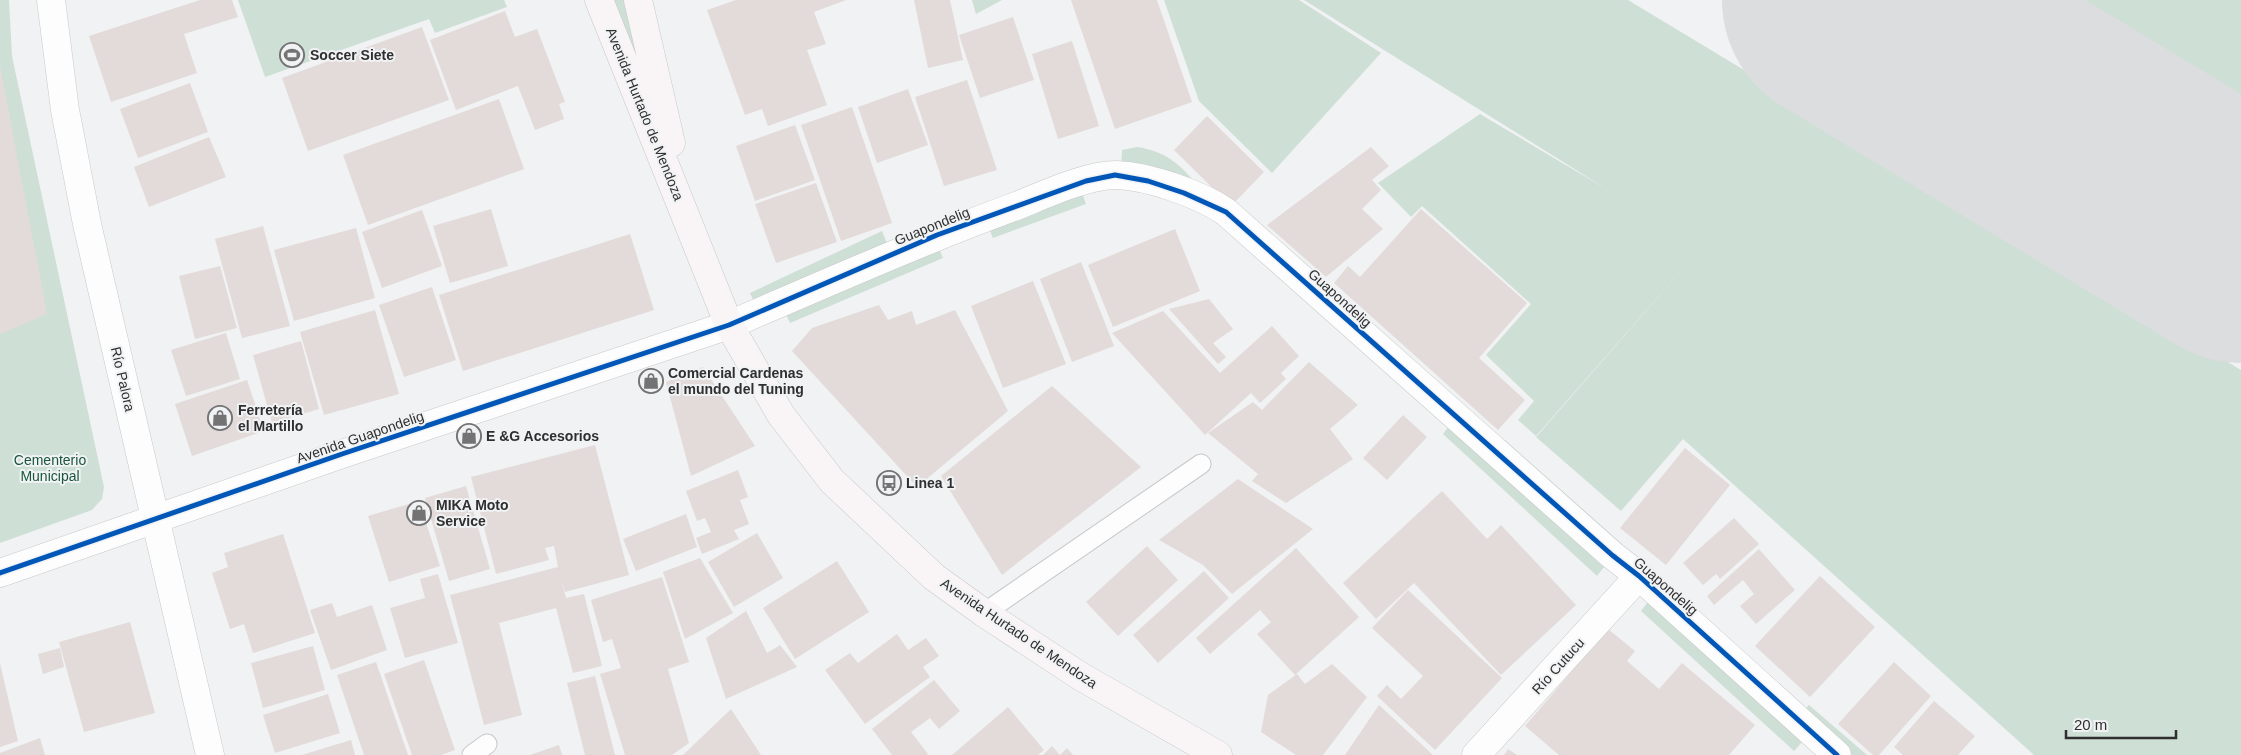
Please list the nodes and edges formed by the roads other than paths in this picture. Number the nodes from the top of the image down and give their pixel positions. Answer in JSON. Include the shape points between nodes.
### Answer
{"nodes":[{"id":1,"x":51,"y":0,"type":"edge"},
{"id":2,"x":599,"y":0,"type":"edge"},
{"id":3,"x":638,"y":0,"type":"edge"},
{"id":4,"x":690,"y":228,"type":"junction"},
{"id":5,"x":729,"y":325,"type":"junction"},
{"id":6,"x":1201,"y":464,"type":"dead end"},
{"id":7,"x":155,"y":518,"type":"junction"},
{"id":8,"x":0,"y":573,"type":"edge"},
{"id":9,"x":1639,"y":576,"type":"junction"},
{"id":10,"x":984,"y":613,"type":"junction"},
{"id":11,"x":488,"y":744,"type":"dead end"},
{"id":12,"x":210,"y":755,"type":"edge"},
{"id":13,"x":472,"y":755,"type":"edge"},
{"id":14,"x":1218,"y":755,"type":"edge"},
{"id":15,"x":1476,"y":755,"type":"edge"},
{"id":16,"x":1837,"y":755,"type":"edge"}],
"edges":[{"from":1,"to":7,"type":"street","name":"Río Palora","via":[[65,110],[87,224]]},
{"from":2,"to":4,"type":"main road","name":"Avenida Hurtado de Mendoza"},
{"from":3,"to":4,"type":"main road","name":"Avenida Hurtado de Mendoza"},
{"from":4,"to":5,"type":"main road","name":"Avenida Hurtado de Mendoza"},
{"from":5,"to":7,"type":"street","name":"Avenida Guapondelig"},
{"from":5,"to":9,"type":"street","name":"Guapondelig","via":[[936,235],[1059,189],[1115,175],[1148,181],[1184,192],[1226,212]]},
{"from":5,"to":10,"type":"main road","name":"Avenida Hurtado de Mendoza","via":[[781,415],[832,481],[934,577]]},
{"from":6,"to":10,"type":"lane"},
{"from":7,"to":8,"type":"street","name":"Avenida Guapondelig"},
{"from":7,"to":12,"type":"street","name":"Río Palora"},
{"from":9,"to":15,"type":"street","name":"Río Cutucu"},
{"from":9,"to":16,"type":"street","name":"Guapondelig"},
{"from":10,"to":14,"type":"main road","name":"Avenida Hurtado de Mendoza","via":[[1080,676]]},
{"from":11,"to":13,"type":"lane"}]}
